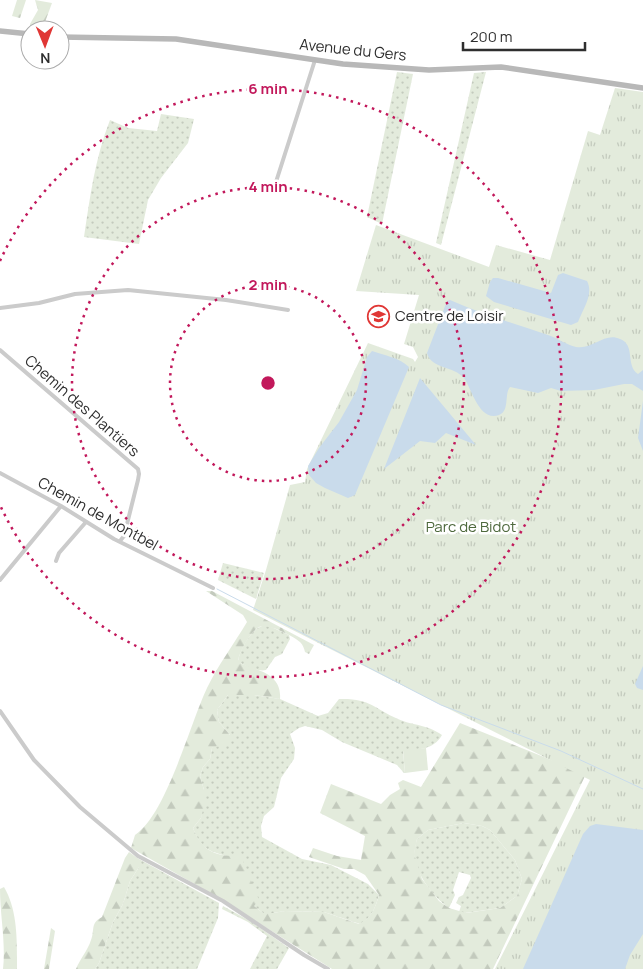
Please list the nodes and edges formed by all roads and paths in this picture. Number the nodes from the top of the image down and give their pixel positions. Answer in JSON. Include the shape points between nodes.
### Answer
{"nodes":[{"id":1,"x":0,"y":31,"type":"edge"},
{"id":2,"x":20,"y":33,"type":"edge"},
{"id":3,"x":70,"y":37,"type":"edge"},
{"id":4,"x":315,"y":60,"type":"junction"},
{"id":5,"x":643,"y":88,"type":"edge"},
{"id":6,"x":275,"y":185,"type":"dead end"},
{"id":7,"x":0,"y":308,"type":"edge"},
{"id":8,"x":288,"y":310,"type":"dead end"},
{"id":9,"x":0,"y":350,"type":"edge"},
{"id":10,"x":0,"y":472,"type":"edge"},
{"id":11,"x":61,"y":506,"type":"junction"},
{"id":12,"x":86,"y":522,"type":"junction"},
{"id":13,"x":120,"y":541,"type":"junction"},
{"id":14,"x":56,"y":561,"type":"dead end"},
{"id":15,"x":0,"y":580,"type":"edge"},
{"id":16,"x":213,"y":588,"type":"dead end"},
{"id":17,"x":0,"y":711,"type":"edge"},
{"id":18,"x":328,"y":969,"type":"edge"}],
"edges":[{"from":1,"to":2,"type":"main road"},
{"from":3,"to":4,"type":"main road","name":"Avenue du Gers","via":[[176,39]]},
{"from":4,"to":5,"type":"main road","name":"Avenue du Gers","via":[[429,70],[501,67]]},
{"from":4,"to":6,"type":"street"},
{"from":7,"to":8,"type":"street","via":[[75,294],[128,290]]},
{"from":9,"to":13,"type":"street","name":"Chemin des Plantiers","via":[[138,468],[138,480]]},
{"from":10,"to":11,"type":"street","name":"Chemin de Montbel"},
{"from":11,"to":12,"type":"street","name":"Chemin de Montbel"},
{"from":11,"to":15,"type":"street"},
{"from":12,"to":13,"type":"street","name":"Chemin de Montbel"},
{"from":12,"to":14,"type":"street"},
{"from":13,"to":16,"type":"street","name":"Chemin de Montbel"},
{"from":17,"to":18,"type":"street","via":[[34,760],[80,807],[138,856],[223,900]]}]}
